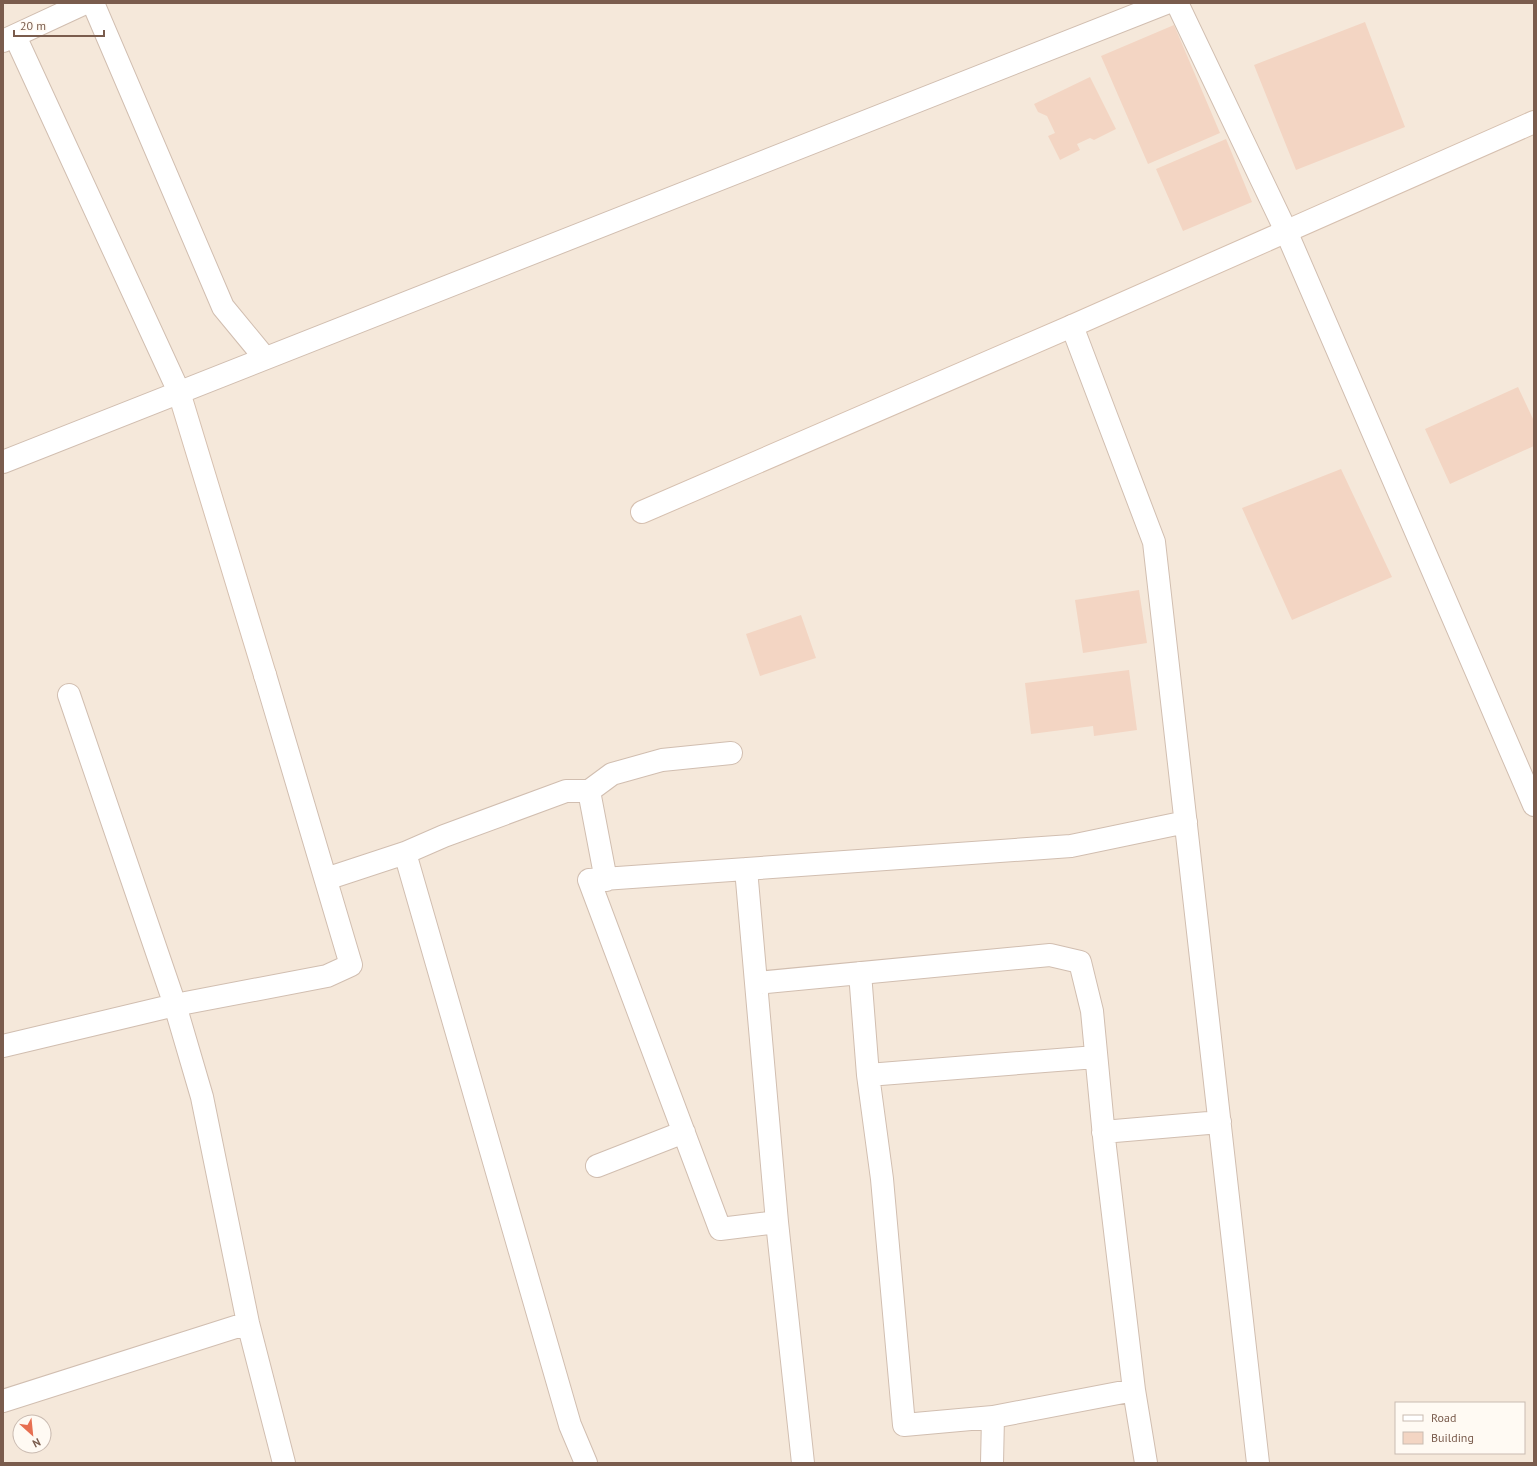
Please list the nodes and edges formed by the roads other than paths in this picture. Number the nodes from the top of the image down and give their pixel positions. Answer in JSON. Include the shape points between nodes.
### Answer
{"nodes":[{"id":1,"x":85,"y":3,"type":"edge"},
{"id":2,"x":93,"y":3,"type":"edge"},
{"id":3,"x":1166,"y":3,"type":"edge"},
{"id":4,"x":1176,"y":3,"type":"edge"},
{"id":5,"x":9,"y":38,"type":"edge"},
{"id":6,"x":1534,"y":122,"type":"edge"},
{"id":7,"x":1286,"y":231,"type":"junction"},
{"id":8,"x":1072,"y":326,"type":"junction"},
{"id":9,"x":265,"y":358,"type":"junction"},
{"id":10,"x":180,"y":392,"type":"junction"},
{"id":11,"x":3,"y":462,"type":"edge"},
{"id":12,"x":642,"y":512,"type":"dead end"},
{"id":13,"x":70,"y":695,"type":"dead end"},
{"id":14,"x":731,"y":753,"type":"dead end"},
{"id":15,"x":589,"y":791,"type":"junction"},
{"id":16,"x":1534,"y":805,"type":"edge"},
{"id":17,"x":1186,"y":822,"type":"junction"},
{"id":18,"x":405,"y":853,"type":"junction"},
{"id":19,"x":746,"y":869,"type":"junction"},
{"id":20,"x":326,"y":880,"type":"junction"},
{"id":21,"x":606,"y":880,"type":"junction"},
{"id":22,"x":860,"y":973,"type":"junction"},
{"id":23,"x":756,"y":983,"type":"junction"},
{"id":24,"x":175,"y":1005,"type":"junction"},
{"id":25,"x":3,"y":1046,"type":"edge"},
{"id":26,"x":1096,"y":1057,"type":"junction"},
{"id":27,"x":868,"y":1075,"type":"junction"},
{"id":28,"x":1220,"y":1122,"type":"junction"},
{"id":29,"x":684,"y":1132,"type":"junction"},
{"id":30,"x":1103,"y":1132,"type":"junction"},
{"id":31,"x":597,"y":1166,"type":"dead end"},
{"id":32,"x":777,"y":1222,"type":"junction"},
{"id":33,"x":248,"y":1323,"type":"junction"},
{"id":34,"x":1134,"y":1390,"type":"junction"},
{"id":35,"x":3,"y":1401,"type":"edge"},
{"id":36,"x":993,"y":1417,"type":"junction"},
{"id":37,"x":284,"y":1463,"type":"edge"},
{"id":38,"x":586,"y":1463,"type":"edge"},
{"id":39,"x":803,"y":1463,"type":"edge"},
{"id":40,"x":992,"y":1463,"type":"edge"},
{"id":41,"x":1146,"y":1463,"type":"edge"},
{"id":42,"x":1258,"y":1463,"type":"edge"}],
"edges":[{"from":1,"to":5,"type":"street"},
{"from":2,"to":9,"type":"street","via":[[223,307]]},
{"from":3,"to":9,"type":"street"},
{"from":4,"to":7,"type":"street"},
{"from":5,"to":10,"type":"street"},
{"from":6,"to":7,"type":"street"},
{"from":7,"to":8,"type":"street"},
{"from":7,"to":16,"type":"street"},
{"from":8,"to":12,"type":"street"},
{"from":8,"to":17,"type":"street","via":[[1154,542]]},
{"from":9,"to":10,"type":"street"},
{"from":10,"to":11,"type":"street"},
{"from":10,"to":20,"type":"street"},
{"from":13,"to":24,"type":"street"},
{"from":14,"to":15,"type":"street","via":[[662,760],[612,774]]},
{"from":15,"to":18,"type":"street","via":[[566,791]]},
{"from":15,"to":21,"type":"street"},
{"from":17,"to":19,"type":"street","via":[[1071,846]]},
{"from":17,"to":28,"type":"street"},
{"from":18,"to":20,"type":"street"},
{"from":18,"to":38,"type":"street","via":[[570,1425]]},
{"from":19,"to":21,"type":"street"},
{"from":19,"to":23,"type":"street"},
{"from":20,"to":24,"type":"street","via":[[351,965],[327,976]]},
{"from":21,"to":29,"type":"street","via":[[589,880]]},
{"from":22,"to":23,"type":"street"},
{"from":22,"to":26,"type":"street","via":[[1050,955],[1080,962],[1092,1011]]},
{"from":22,"to":27,"type":"street"},
{"from":23,"to":32,"type":"street"},
{"from":24,"to":25,"type":"street"},
{"from":24,"to":33,"type":"street","via":[[202,1097]]},
{"from":26,"to":27,"type":"street"},
{"from":26,"to":30,"type":"street"},
{"from":27,"to":36,"type":"street","via":[[882,1179],[904,1426]]},
{"from":28,"to":30,"type":"street"},
{"from":28,"to":42,"type":"street"},
{"from":29,"to":31,"type":"street"},
{"from":29,"to":32,"type":"street","via":[[720,1229]]},
{"from":30,"to":34,"type":"street"},
{"from":32,"to":39,"type":"street"},
{"from":33,"to":35,"type":"street"},
{"from":33,"to":37,"type":"street"},
{"from":34,"to":36,"type":"street"},
{"from":34,"to":41,"type":"street"},
{"from":36,"to":40,"type":"street"}]}
